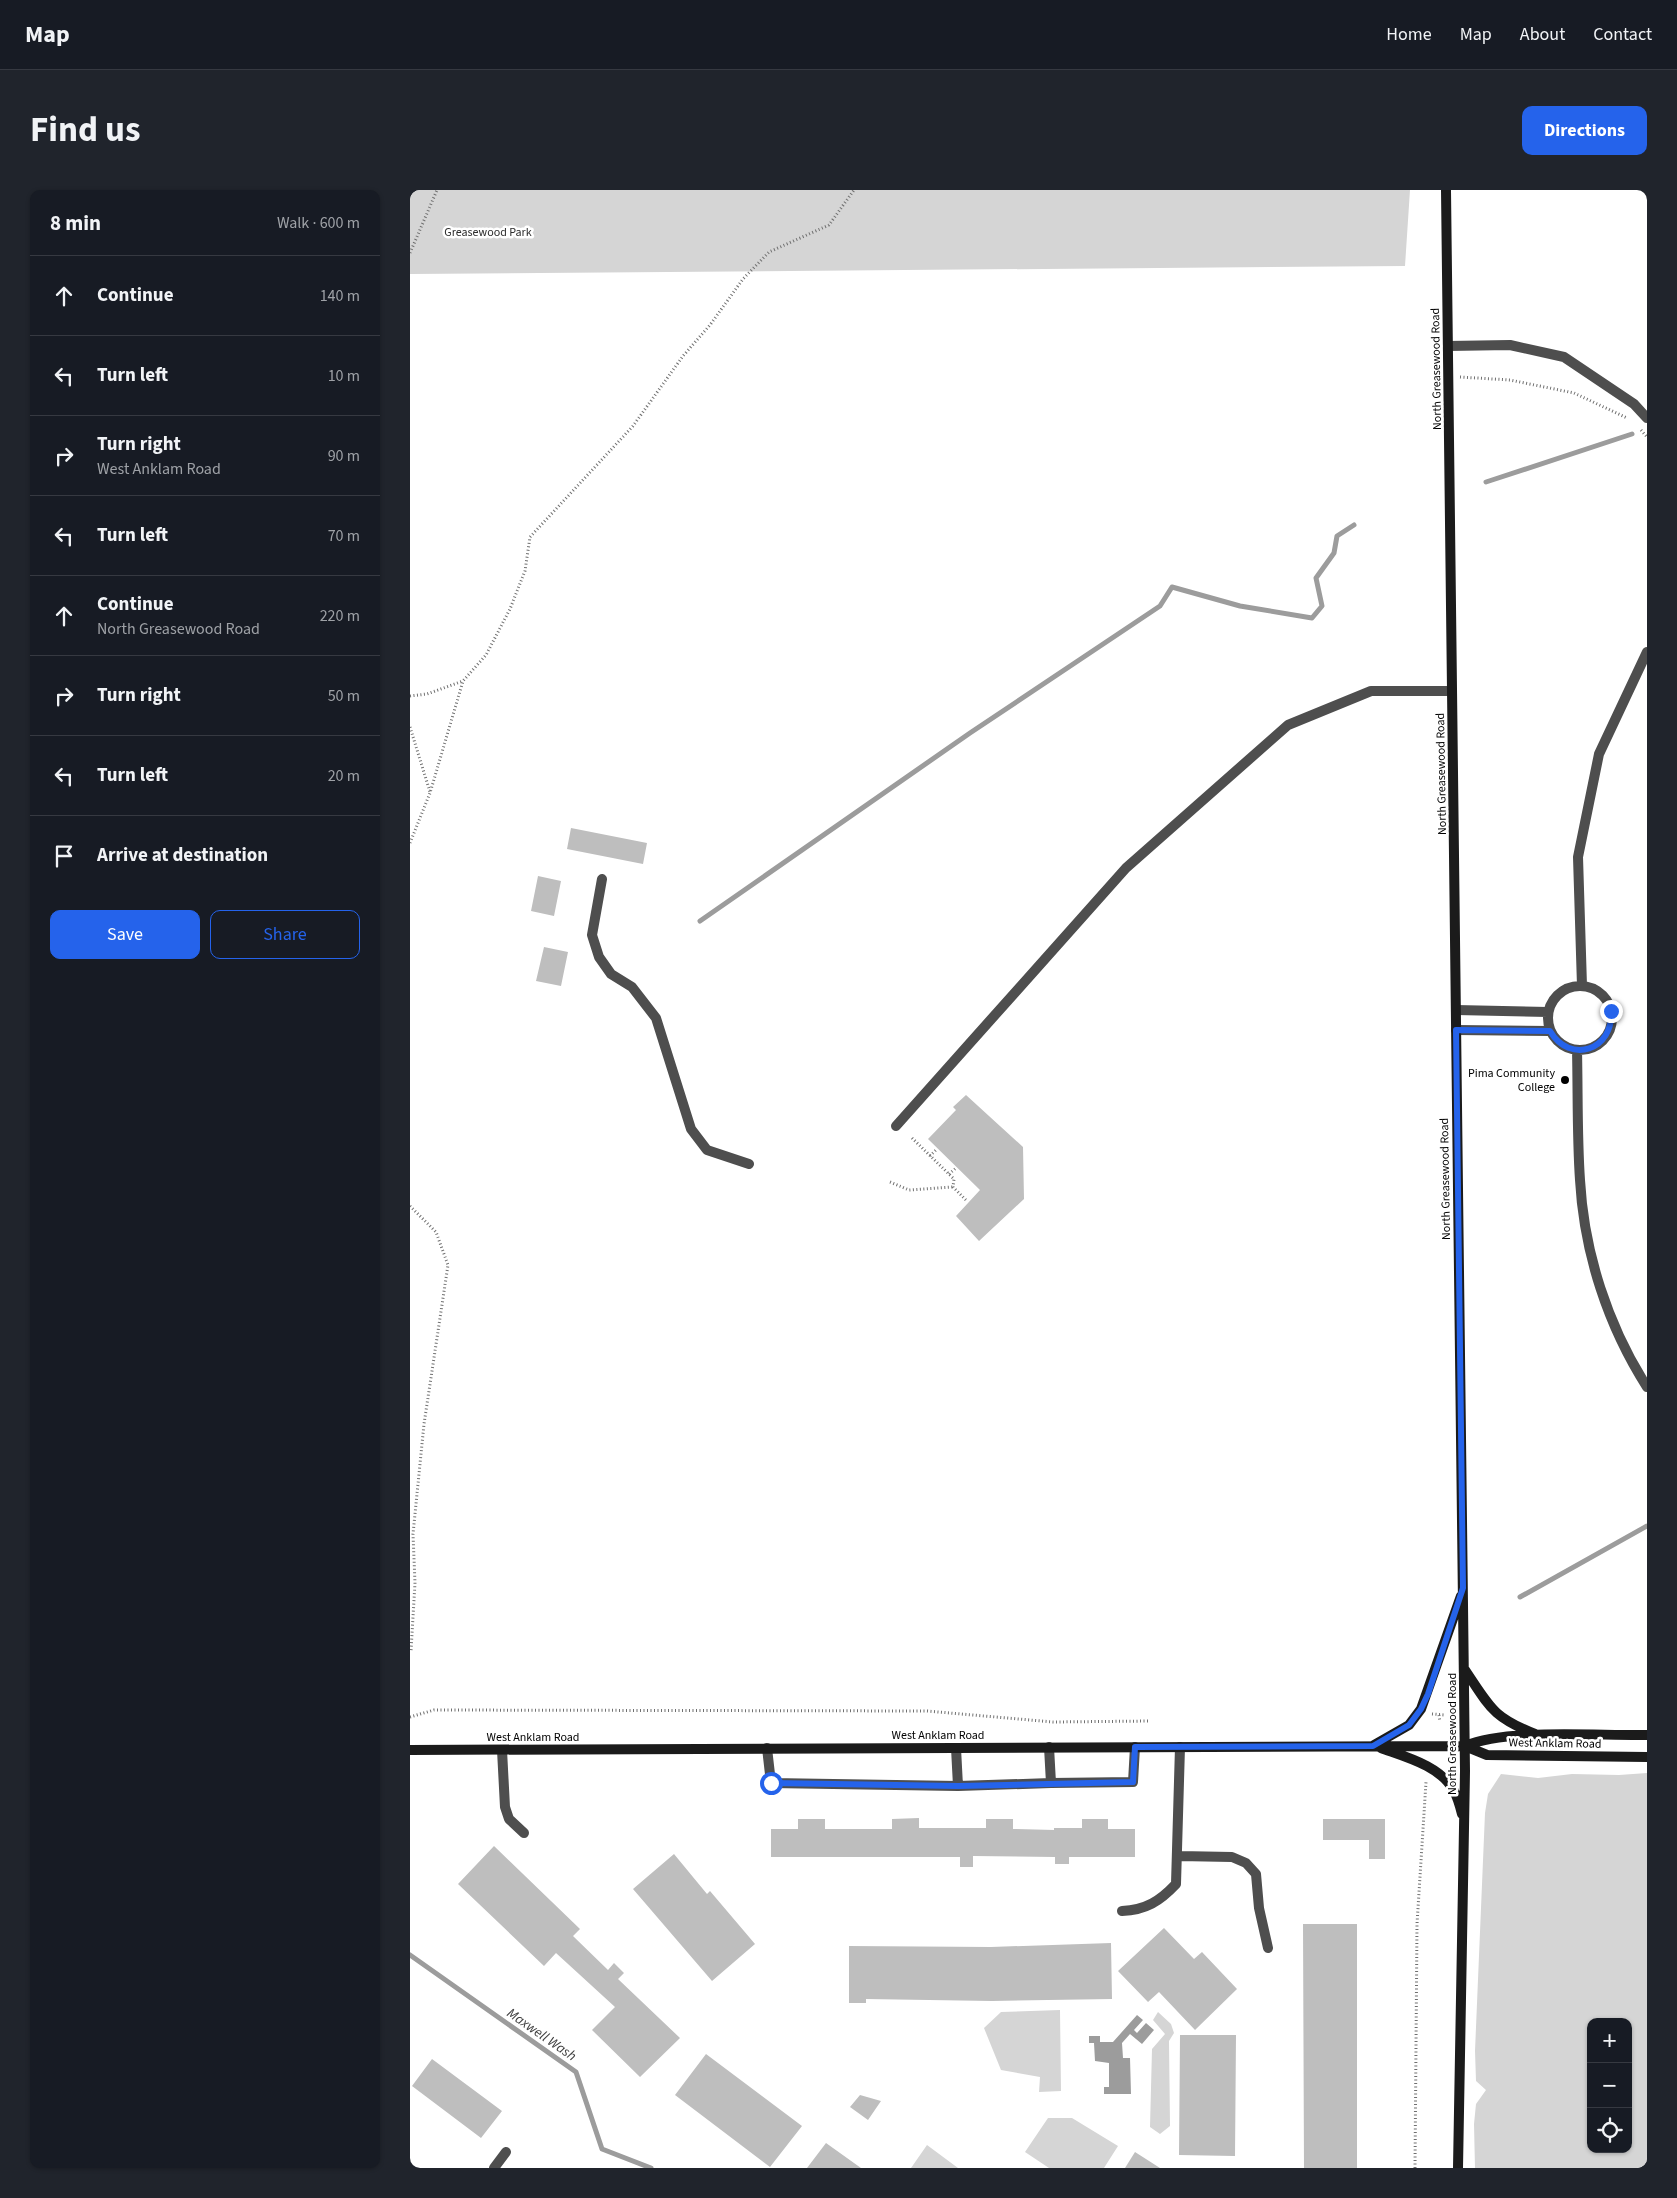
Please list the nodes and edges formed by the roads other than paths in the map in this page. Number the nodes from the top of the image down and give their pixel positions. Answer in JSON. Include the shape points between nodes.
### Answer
{"nodes":[{"id":1,"x":1446,"y":190,"type":"edge"},
{"id":2,"x":1448,"y":346,"type":"junction"},
{"id":3,"x":1647,"y":418,"type":"edge"},
{"id":4,"x":1647,"y":652,"type":"edge"},
{"id":5,"x":1452,"y":691,"type":"junction"},
{"id":6,"x":602,"y":879,"type":"dead end"},
{"id":7,"x":1582,"y":986,"type":"junction"},
{"id":8,"x":1456,"y":1010,"type":"junction"},
{"id":9,"x":1548,"y":1012,"type":"junction"},
{"id":10,"x":1456,"y":1030,"type":"junction"},
{"id":11,"x":1550,"y":1031,"type":"junction"},
{"id":12,"x":1577,"y":1050,"type":"junction"},
{"id":13,"x":896,"y":1126,"type":"dead end"},
{"id":14,"x":749,"y":1164,"type":"dead end"},
{"id":15,"x":1647,"y":1387,"type":"edge"},
{"id":16,"x":1463,"y":1588,"type":"junction"},
{"id":17,"x":1464,"y":1669,"type":"junction"},
{"id":18,"x":1647,"y":1735,"type":"edge"},
{"id":19,"x":1538,"y":1736,"type":"junction"},
{"id":20,"x":1373,"y":1746,"type":"junction"},
{"id":21,"x":1465,"y":1746,"type":"junction"},
{"id":22,"x":1049,"y":1747,"type":"junction"},
{"id":23,"x":1135,"y":1747,"type":"junction"},
{"id":24,"x":1180,"y":1747,"type":"junction"},
{"id":25,"x":767,"y":1748,"type":"junction"},
{"id":26,"x":956,"y":1748,"type":"junction"},
{"id":27,"x":410,"y":1750,"type":"edge"},
{"id":28,"x":502,"y":1750,"type":"junction"},
{"id":29,"x":1647,"y":1757,"type":"edge"},
{"id":30,"x":1051,"y":1783,"type":"junction"},
{"id":31,"x":958,"y":1786,"type":"junction"},
{"id":32,"x":1465,"y":1820,"type":"junction"},
{"id":33,"x":524,"y":1833,"type":"dead end"},
{"id":34,"x":1179,"y":1856,"type":"junction"},
{"id":35,"x":1122,"y":1911,"type":"dead end"},
{"id":36,"x":1268,"y":1948,"type":"dead end"},
{"id":37,"x":506,"y":2152,"type":"dead end"},
{"id":38,"x":494,"y":2168,"type":"edge"},
{"id":39,"x":1458,"y":2168,"type":"edge"}],
"edges":[{"from":1,"to":2,"type":"main road","name":"North Greasewood Road"},
{"from":2,"to":3,"type":"lane","via":[[1510,345],[1564,357],[1634,404]]},
{"from":2,"to":5,"type":"main road","name":"North Greasewood Road"},
{"from":4,"to":7,"type":"lane","via":[[1599,754],[1578,857]]},
{"from":5,"to":8,"type":"main road","name":"North Greasewood Road"},
{"from":5,"to":13,"type":"lane","via":[[1371,691],[1288,725],[1126,868]]},
{"from":6,"to":14,"type":"lane","via":[[592,935],[599,958],[612,974],[632,987],[656,1018],[691,1129],[707,1150]]},
{"from":7,"to":9,"type":"lane","via":[[1557,996]]},
{"from":7,"to":12,"type":"lane","via":[[1592,989],[1607,1002],[1612,1021],[1604,1039],[1587,1050]]},
{"from":8,"to":9,"type":"lane"},
{"from":8,"to":10,"type":"main road","name":"North Greasewood Road"},
{"from":9,"to":11,"type":"lane"},
{"from":10,"to":11,"type":"lane"},
{"from":10,"to":16,"type":"main road","name":"North Greasewood Road"},
{"from":11,"to":12,"type":"lane","via":[[1561,1044]]},
{"from":12,"to":15,"type":"lane","via":[[1580,1180],[1585,1226],[1610,1318]]},
{"from":16,"to":17,"type":"main road","name":"North Greasewood Road"},
{"from":16,"to":20,"type":"main road","via":[[1421,1709],[1409,1725]]},
{"from":17,"to":19,"type":"main road","via":[[1500,1718]]},
{"from":17,"to":21,"type":"main road","name":"North Greasewood Road"},
{"from":18,"to":19,"type":"main road","name":"West Anklam Road"},
{"from":19,"to":21,"type":"main road","name":"West Anklam Road","via":[[1482,1739]]},
{"from":20,"to":21,"type":"main road","name":"West Anklam Road"},
{"from":20,"to":24,"type":"main road","name":"West Anklam Road"},
{"from":20,"to":32,"type":"main road","via":[[1411,1758],[1439,1774],[1454,1790]]},
{"from":21,"to":29,"type":"main road","name":"West Anklam Road","via":[[1487,1755]]},
{"from":21,"to":32,"type":"main road","name":"North Greasewood Road"},
{"from":22,"to":23,"type":"main road","name":"West Anklam Road"},
{"from":22,"to":26,"type":"main road","name":"West Anklam Road"},
{"from":22,"to":30,"type":"lane"},
{"from":23,"to":24,"type":"main road","name":"West Anklam Road"},
{"from":23,"to":30,"type":"lane","via":[[1133,1782]]},
{"from":24,"to":34,"type":"lane"},
{"from":25,"to":26,"type":"main road","name":"West Anklam Road"},
{"from":25,"to":28,"type":"main road","name":"West Anklam Road"},
{"from":25,"to":31,"type":"lane","via":[[771,1783]]},
{"from":26,"to":31,"type":"lane"},
{"from":27,"to":28,"type":"main road","name":"West Anklam Road"},
{"from":28,"to":33,"type":"lane","via":[[505,1806],[509,1819]]},
{"from":30,"to":31,"type":"lane"},
{"from":32,"to":39,"type":"main road","name":"North Greasewood Road"},
{"from":34,"to":35,"type":"lane","via":[[1176,1884],[1167,1894],[1139,1910]]},
{"from":34,"to":36,"type":"lane","via":[[1232,1857],[1246,1863],[1256,1874]]},
{"from":37,"to":38,"type":"lane"}]}
